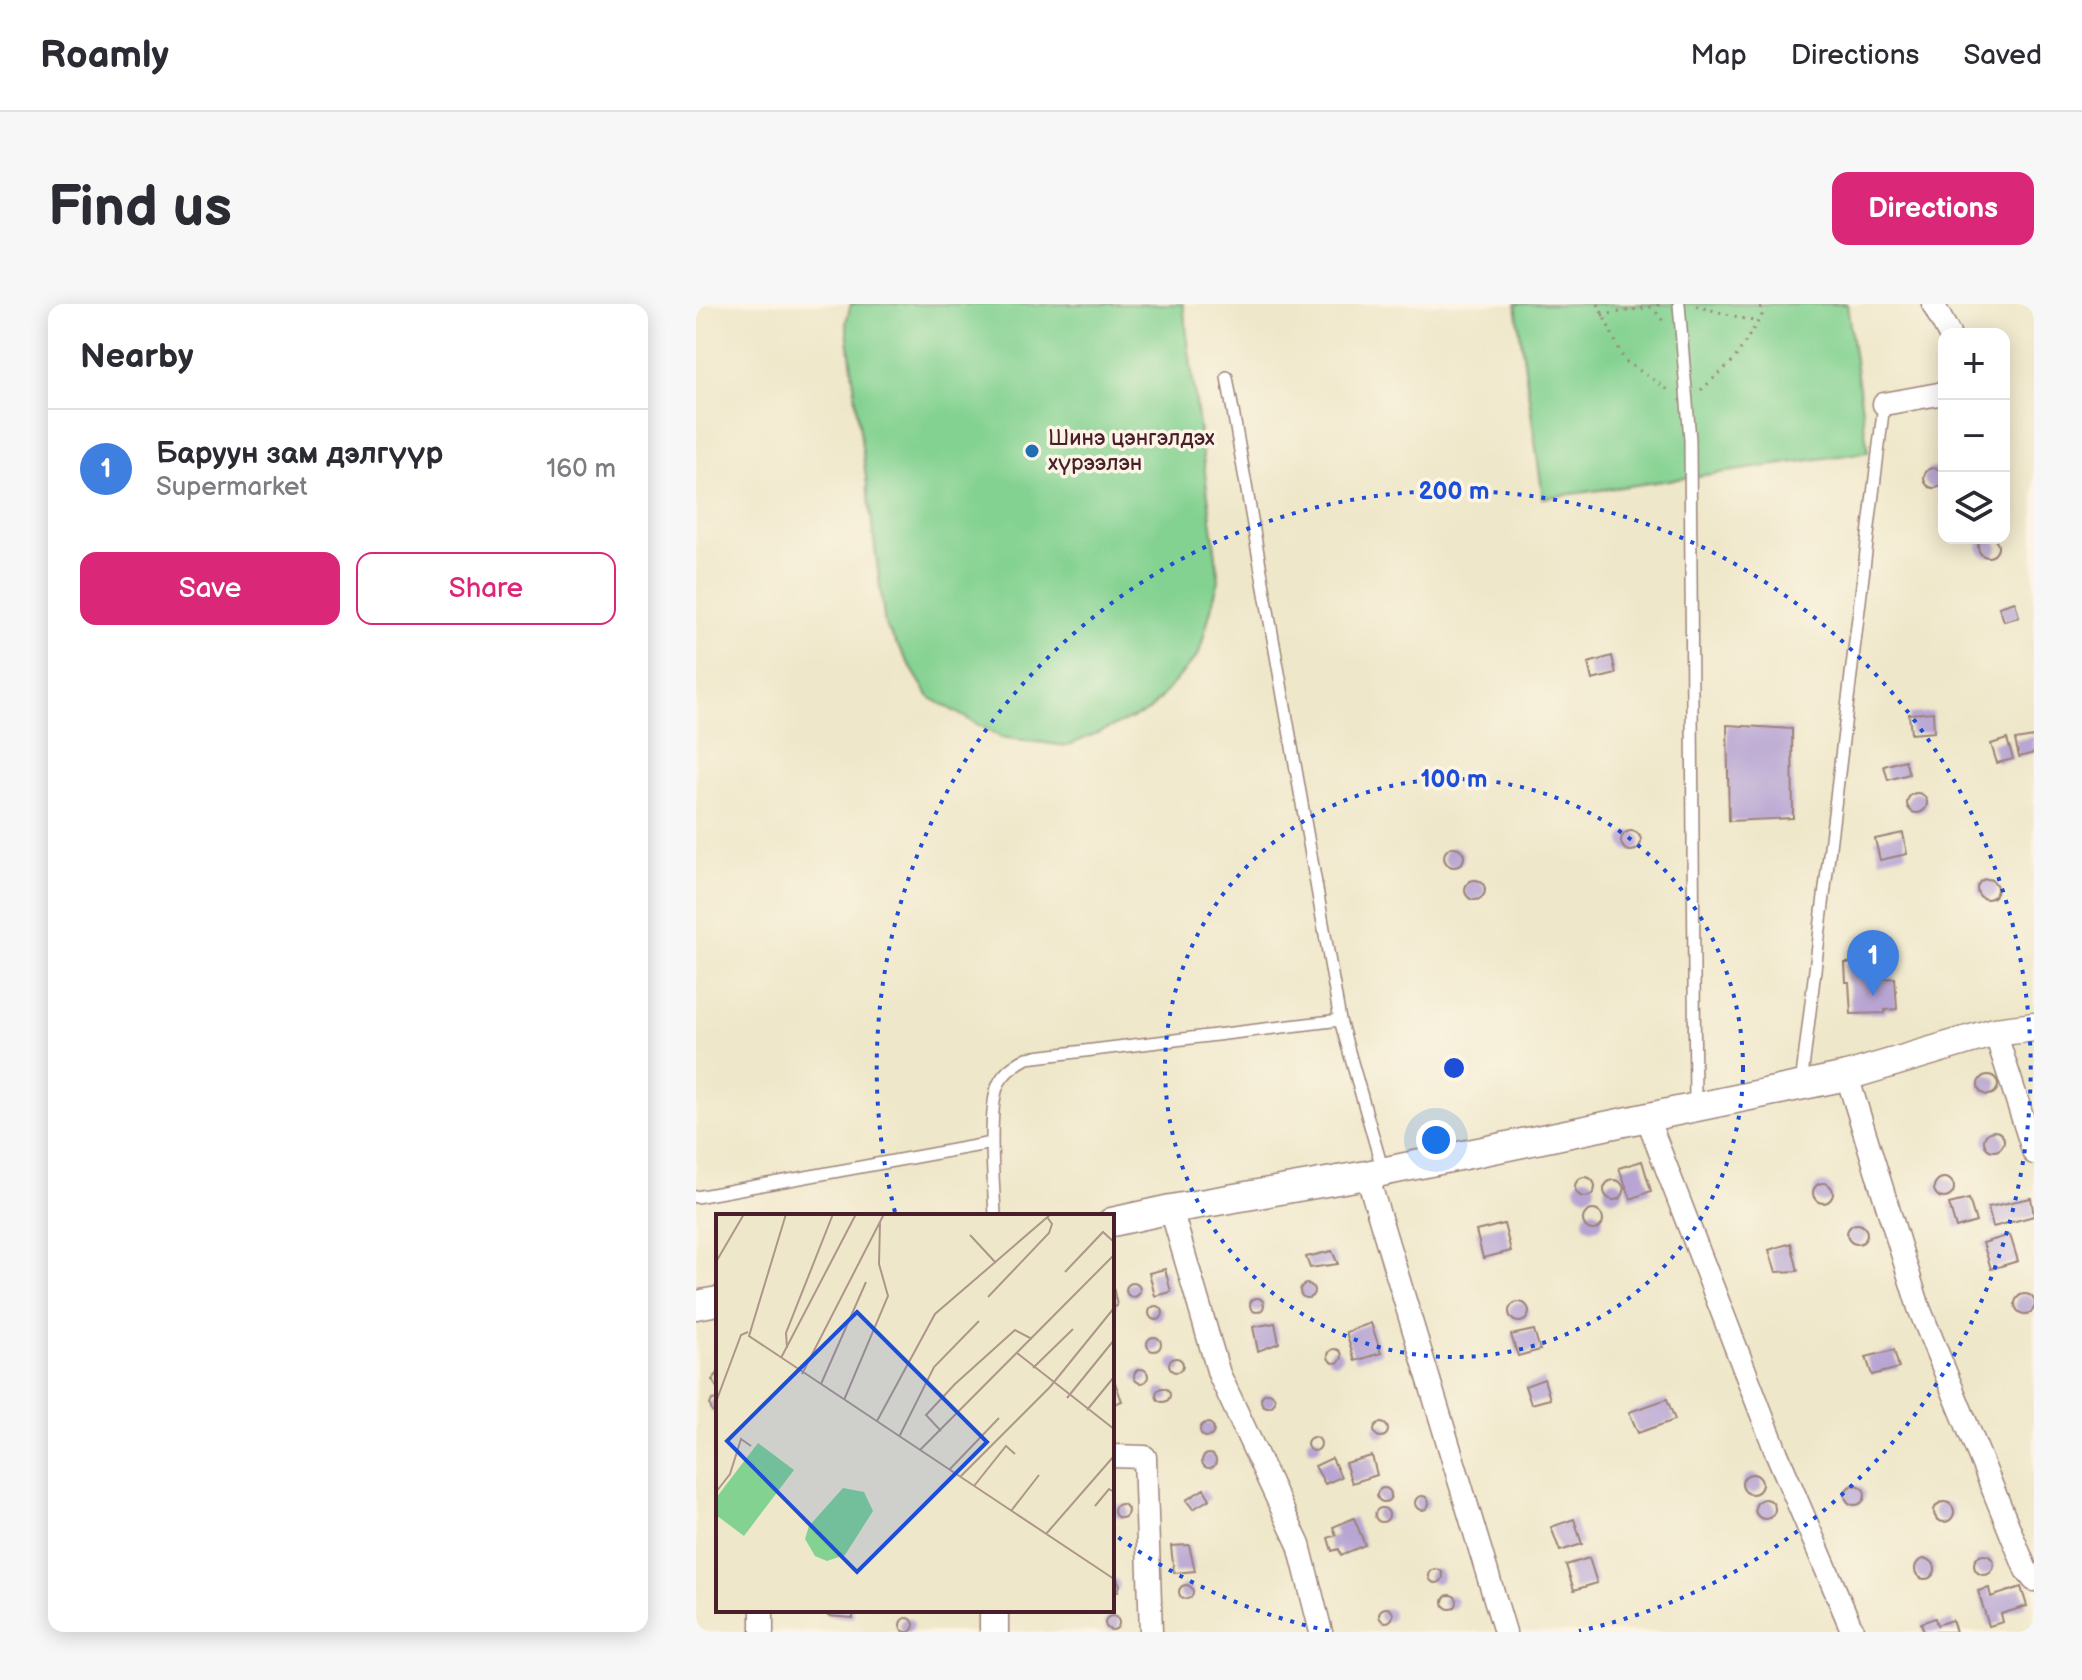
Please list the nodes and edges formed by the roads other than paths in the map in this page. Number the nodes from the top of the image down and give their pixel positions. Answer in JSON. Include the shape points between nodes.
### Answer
{"nodes":[{"id":1,"x":1679,"y":304,"type":"edge"},
{"id":2,"x":1933,"y":304,"type":"edge"},
{"id":3,"x":1946,"y":328,"type":"edge"},
{"id":4,"x":1227,"y":377,"type":"dead end"},
{"id":5,"x":1938,"y":394,"type":"edge"},
{"id":6,"x":1884,"y":404,"type":"joint"},
{"id":7,"x":1340,"y":1020,"type":"junction"},
{"id":8,"x":2034,"y":1027,"type":"edge"},
{"id":9,"x":1995,"y":1032,"type":"junction"},
{"id":10,"x":1847,"y":1076,"type":"junction"},
{"id":11,"x":1801,"y":1085,"type":"junction"},
{"id":12,"x":1695,"y":1106,"type":"junction"},
{"id":13,"x":1646,"y":1115,"type":"junction"},
{"id":14,"x":992,"y":1143,"type":"junction"},
{"id":15,"x":2034,"y":1153,"type":"edge"},
{"id":16,"x":1375,"y":1173,"type":"junction"},
{"id":17,"x":696,"y":1197,"type":"edge"},
{"id":18,"x":1171,"y":1209,"type":"junction"},
{"id":19,"x":995,"y":1214,"type":"edge"},
{"id":20,"x":1114,"y":1222,"type":"edge"},
{"id":21,"x":716,"y":1301,"type":"edge"},
{"id":22,"x":696,"y":1305,"type":"edge"},
{"id":23,"x":1114,"y":1456,"type":"edge"},
{"id":24,"x":2034,"y":1580,"type":"edge"},
{"id":25,"x":1151,"y":1632,"type":"edge"},
{"id":26,"x":1321,"y":1632,"type":"edge"},
{"id":27,"x":1505,"y":1632,"type":"edge"},
{"id":28,"x":1853,"y":1632,"type":"edge"}],
"edges":[{"from":1,"to":12,"type":"lane","via":[[1690,440]]},
{"from":2,"to":3,"type":"street"},
{"from":4,"to":7,"type":"lane"},
{"from":5,"to":6,"type":"street"},
{"from":6,"to":11,"type":"lane"},
{"from":7,"to":14,"type":"lane","via":[[1027,1058],[997,1086]]},
{"from":7,"to":16,"type":"lane"},
{"from":8,"to":9,"type":"street"},
{"from":9,"to":10,"type":"street"},
{"from":9,"to":15,"type":"street"},
{"from":10,"to":11,"type":"street"},
{"from":10,"to":24,"type":"street","via":[[1919,1308]]},
{"from":11,"to":12,"type":"street"},
{"from":12,"to":13,"type":"street"},
{"from":13,"to":16,"type":"street"},
{"from":13,"to":28,"type":"street","via":[[1777,1454]]},
{"from":14,"to":17,"type":"lane"},
{"from":14,"to":19,"type":"lane"},
{"from":16,"to":18,"type":"street"},
{"from":16,"to":27,"type":"street"},
{"from":18,"to":20,"type":"street"},
{"from":18,"to":26,"type":"street","via":[[1219,1374],[1299,1545]]},
{"from":21,"to":22,"type":"street"},
{"from":23,"to":25,"type":"street","via":[[1145,1457]]}]}
